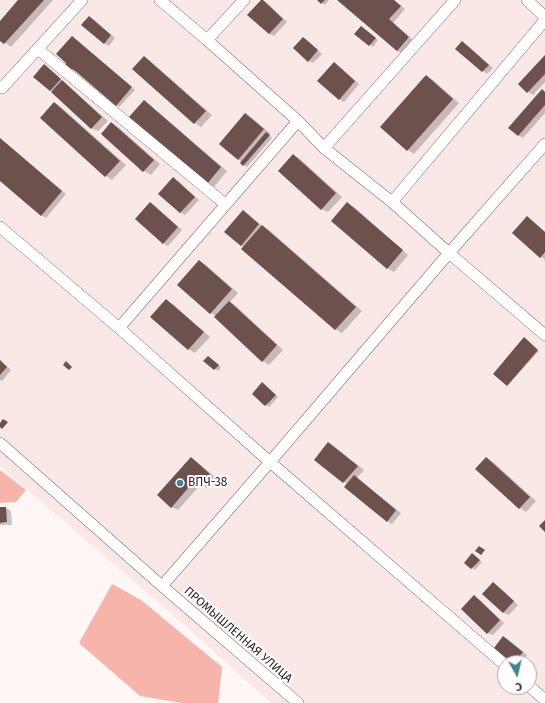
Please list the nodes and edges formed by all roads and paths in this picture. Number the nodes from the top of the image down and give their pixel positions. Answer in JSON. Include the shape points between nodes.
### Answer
{"nodes":[{"id":1,"x":82,"y":0,"type":"edge"},
{"id":2,"x":160,"y":0,"type":"edge"},
{"id":3,"x":244,"y":0,"type":"edge"},
{"id":4,"x":455,"y":0,"type":"edge"},
{"id":5,"x":527,"y":0,"type":"edge"},
{"id":6,"x":545,"y":17,"type":"edge"},
{"id":7,"x":545,"y":20,"type":"edge"},
{"id":8,"x":207,"y":40,"type":"junction"},
{"id":9,"x":38,"y":49,"type":"junction"},
{"id":10,"x":0,"y":87,"type":"edge"},
{"id":11,"x":298,"y":121,"type":"junction"},
{"id":12,"x":545,"y":144,"type":"edge"},
{"id":13,"x":324,"y":148,"type":"junction"},
{"id":14,"x":392,"y":202,"type":"junction"},
{"id":15,"x":225,"y":204,"type":"junction"},
{"id":16,"x":0,"y":227,"type":"edge"},
{"id":17,"x":449,"y":253,"type":"junction"},
{"id":18,"x":119,"y":328,"type":"junction"},
{"id":19,"x":545,"y":335,"type":"edge"},
{"id":20,"x":0,"y":443,"type":"edge"},
{"id":21,"x":270,"y":462,"type":"junction"},
{"id":22,"x":162,"y":586,"type":"junction"},
{"id":23,"x":497,"y":658,"type":"edge"},
{"id":24,"x":537,"y":693,"type":"edge"},
{"id":25,"x":545,"y":700,"type":"edge"},
{"id":26,"x":298,"y":703,"type":"edge"}],
"edges":[{"from":1,"to":9,"type":"street"},
{"from":2,"to":8,"type":"street"},
{"from":3,"to":8,"type":"street"},
{"from":4,"to":13,"type":"street"},
{"from":5,"to":6,"type":"street"},
{"from":7,"to":14,"type":"street"},
{"from":8,"to":11,"type":"street"},
{"from":9,"to":10,"type":"street","via":[[2,88]]},
{"from":9,"to":15,"type":"street"},
{"from":11,"to":13,"type":"street"},
{"from":11,"to":15,"type":"street"},
{"from":12,"to":17,"type":"street"},
{"from":13,"to":14,"type":"street"},
{"from":14,"to":17,"type":"street"},
{"from":15,"to":18,"type":"street"},
{"from":16,"to":18,"type":"street"},
{"from":17,"to":19,"type":"street"},
{"from":17,"to":21,"type":"street"},
{"from":18,"to":21,"type":"street"},
{"from":20,"to":22,"type":"street","name":"ПРОМЫШЛЕННАЯ УЛИЦА"},
{"from":21,"to":22,"type":"street"},
{"from":21,"to":23,"type":"street"},
{"from":22,"to":26,"type":"street","name":"ПРОМЫШЛЕННАЯ УЛИЦА"},
{"from":24,"to":25,"type":"street"}]}
